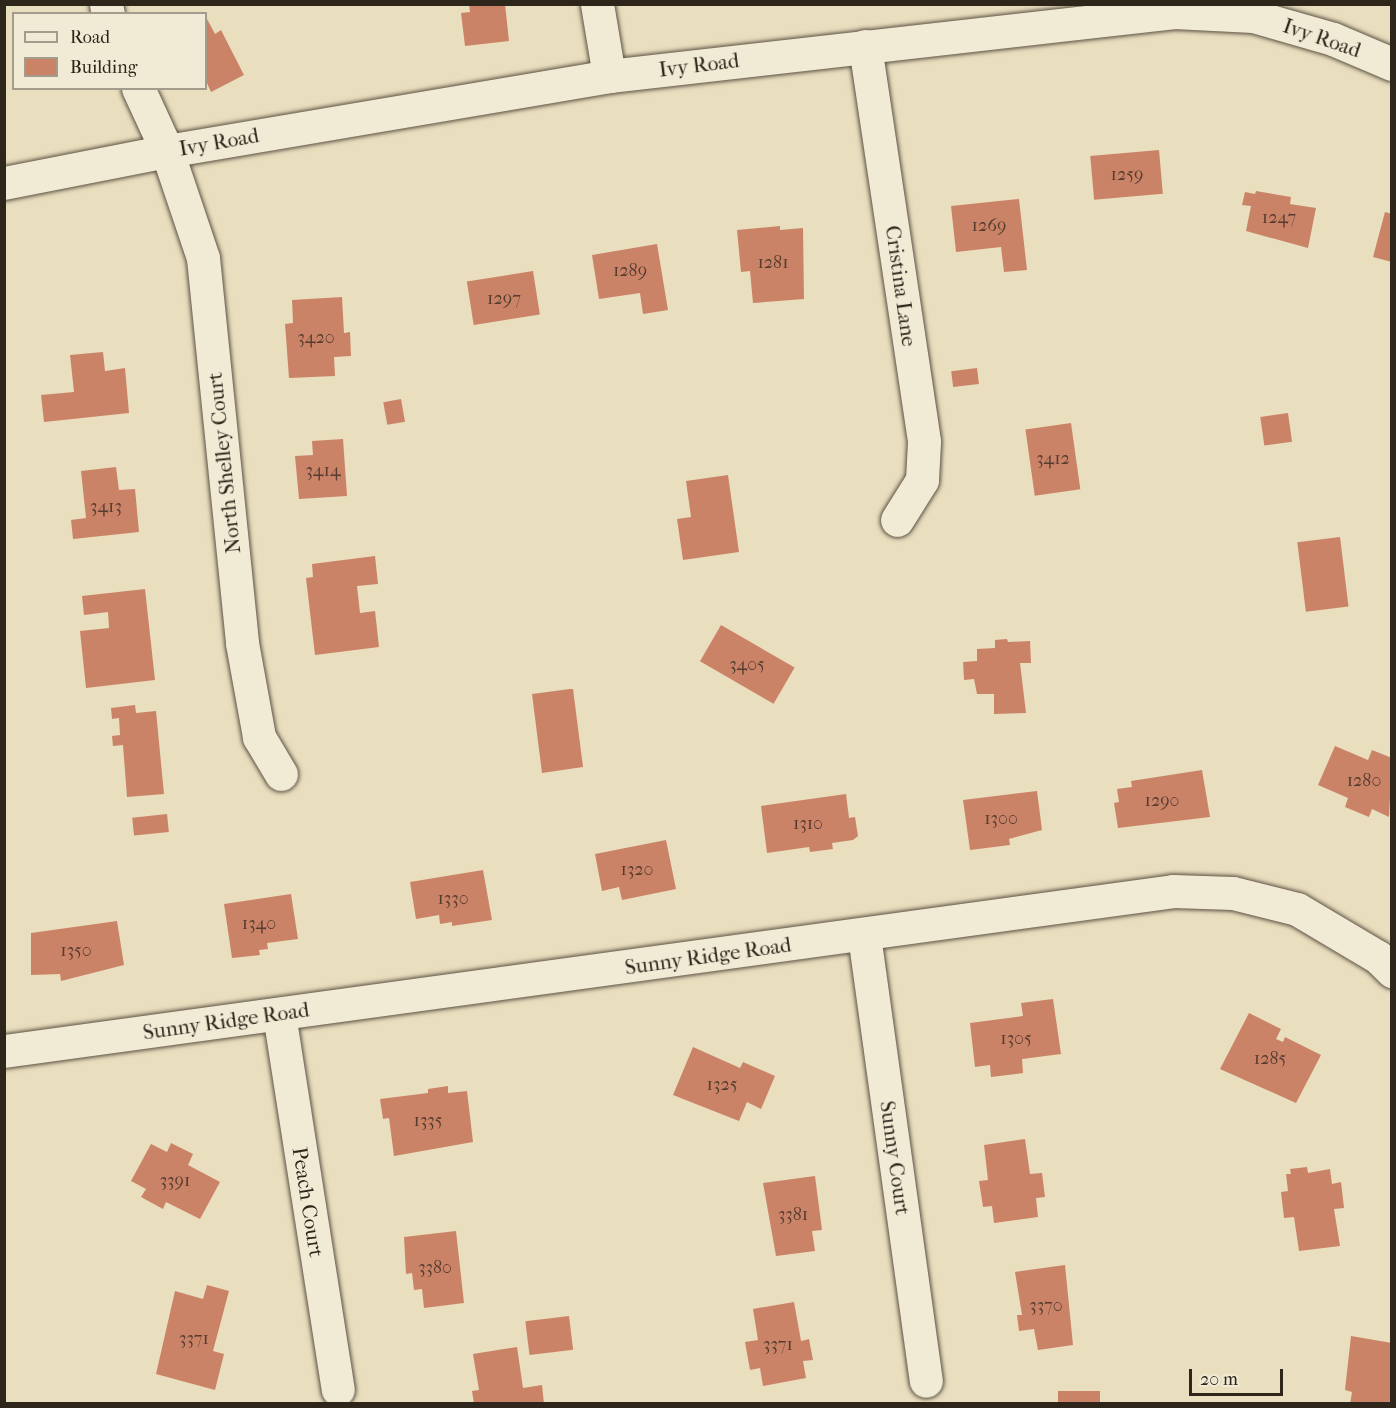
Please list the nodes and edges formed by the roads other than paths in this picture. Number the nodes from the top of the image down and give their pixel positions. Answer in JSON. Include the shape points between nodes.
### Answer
{"nodes":[{"id":1,"x":597,"y":4,"type":"edge"},
{"id":2,"x":866,"y":46,"type":"junction"},
{"id":3,"x":1392,"y":64,"type":"edge"},
{"id":4,"x":609,"y":76,"type":"junction"},
{"id":5,"x":139,"y":90,"type":"edge"},
{"id":6,"x":167,"y":151,"type":"junction"},
{"id":7,"x":4,"y":183,"type":"edge"},
{"id":8,"x":897,"y":520,"type":"dead end"},
{"id":9,"x":281,"y":774,"type":"dead end"},
{"id":10,"x":864,"y":935,"type":"junction"},
{"id":11,"x":1392,"y":971,"type":"edge"},
{"id":12,"x":279,"y":1014,"type":"junction"},
{"id":13,"x":4,"y":1051,"type":"edge"},
{"id":14,"x":926,"y":1381,"type":"dead end"},
{"id":15,"x":338,"y":1389,"type":"dead end"}],
"edges":[{"from":1,"to":4,"type":"street"},
{"from":2,"to":3,"type":"street","name":"Ivy Road","via":[[1174,12],[1253,16],[1333,39]]},
{"from":2,"to":4,"type":"street","name":"Ivy Road"},
{"from":2,"to":8,"type":"street","name":"Cristina Lane","via":[[924,442],[922,480]]},
{"from":4,"to":6,"type":"street","name":"Ivy Road"},
{"from":5,"to":6,"type":"street","name":"North Shelley Court"},
{"from":6,"to":7,"type":"street","name":"Ivy Road"},
{"from":6,"to":9,"type":"street","name":"North Shelley Court","via":[[203,258],[250,692],[259,737]]},
{"from":10,"to":11,"type":"street","name":"Sunny Ridge Road","via":[[1173,891],[1233,893],[1297,909],[1378,957]]},
{"from":10,"to":12,"type":"street","name":"Sunny Ridge Road"},
{"from":10,"to":14,"type":"street","name":"Sunny Court"},
{"from":12,"to":13,"type":"street","name":"Sunny Ridge Road"},
{"from":12,"to":15,"type":"street","name":"Peach Court"}]}
